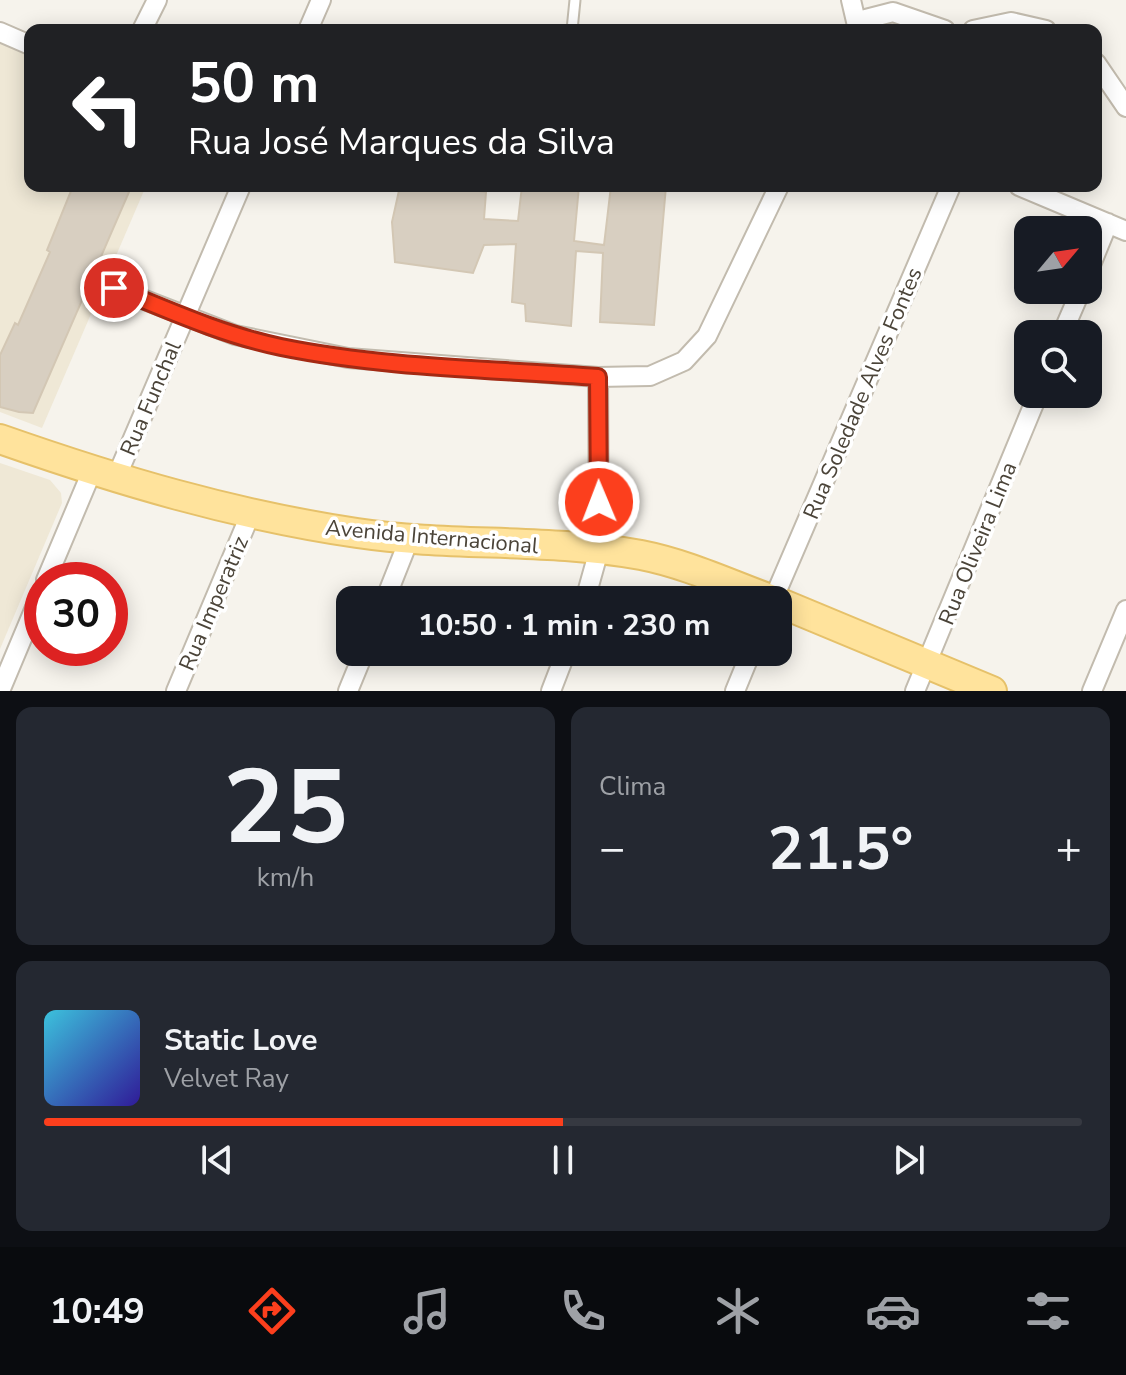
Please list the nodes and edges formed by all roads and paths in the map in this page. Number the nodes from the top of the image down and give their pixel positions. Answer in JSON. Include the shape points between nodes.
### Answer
{"nodes":[{"id":1,"x":157,"y":0,"type":"edge"},
{"id":2,"x":321,"y":0,"type":"edge"},
{"id":3,"x":575,"y":0,"type":"edge"},
{"id":4,"x":851,"y":0,"type":"edge"},
{"id":5,"x":145,"y":24,"type":"edge"},
{"id":6,"x":311,"y":24,"type":"edge"},
{"id":7,"x":573,"y":24,"type":"edge"},
{"id":8,"x":857,"y":24,"type":"edge"},
{"id":9,"x":863,"y":24,"type":"edge"},
{"id":10,"x":928,"y":24,"type":"edge"},
{"id":11,"x":0,"y":32,"type":"edge"},
{"id":12,"x":24,"y":42,"type":"edge"},
{"id":13,"x":1102,"y":72,"type":"edge"},
{"id":14,"x":1126,"y":107,"type":"edge"},
{"id":15,"x":238,"y":192,"type":"edge"},
{"id":16,"x":776,"y":192,"type":"edge"},
{"id":17,"x":948,"y":192,"type":"edge"},
{"id":18,"x":1033,"y":192,"type":"edge"},
{"id":19,"x":1108,"y":223,"type":"junction"},
{"id":20,"x":1126,"y":231,"type":"edge"},
{"id":21,"x":1102,"y":238,"type":"edge"},
{"id":22,"x":114,"y":288,"type":"dead end"},
{"id":23,"x":185,"y":317,"type":"junction"},
{"id":24,"x":598,"y":377,"type":"junction"},
{"id":25,"x":1032,"y":408,"type":"edge"},
{"id":26,"x":0,"y":439,"type":"edge"},
{"id":27,"x":104,"y":475,"type":"junction"},
{"id":28,"x":250,"y":515,"type":"junction"},
{"id":29,"x":410,"y":537,"type":"junction"},
{"id":30,"x":599,"y":550,"type":"junction"},
{"id":31,"x":56,"y":562,"type":"edge"},
{"id":32,"x":391,"y":586,"type":"edge"},
{"id":33,"x":589,"y":586,"type":"edge"},
{"id":34,"x":733,"y":586,"type":"edge"},
{"id":35,"x":781,"y":586,"type":"edge"},
{"id":36,"x":792,"y":608,"type":"edge"},
{"id":37,"x":1126,"y":610,"type":"edge"},
{"id":38,"x":24,"y":634,"type":"edge"},
{"id":39,"x":927,"y":665,"type":"junction"},
{"id":40,"x":358,"y":666,"type":"edge"},
{"id":41,"x":561,"y":666,"type":"edge"},
{"id":42,"x":745,"y":666,"type":"edge"},
{"id":43,"x":0,"y":691,"type":"edge"},
{"id":44,"x":176,"y":691,"type":"edge"},
{"id":45,"x":348,"y":691,"type":"edge"},
{"id":46,"x":551,"y":691,"type":"edge"},
{"id":47,"x":735,"y":691,"type":"edge"},
{"id":48,"x":915,"y":691,"type":"edge"},
{"id":49,"x":992,"y":691,"type":"edge"},
{"id":50,"x":1092,"y":691,"type":"edge"}],
"edges":[{"from":1,"to":5,"type":"street"},
{"from":2,"to":6,"type":"street"},
{"from":3,"to":7,"type":"lane"},
{"from":4,"to":8,"type":"street"},
{"from":9,"to":10,"type":"street","via":[[893,12]]},
{"from":11,"to":12,"type":"street"},
{"from":13,"to":14,"type":"street"},
{"from":15,"to":23,"type":"street","name":"Rua Funchal"},
{"from":16,"to":24,"type":"street","via":[[697,349],[650,376]]},
{"from":17,"to":35,"type":"street","name":"Rua Soledade Alves Fontes"},
{"from":18,"to":19,"type":"street"},
{"from":19,"to":20,"type":"street"},
{"from":19,"to":21,"type":"street"},
{"from":22,"to":23,"type":"street"},
{"from":23,"to":24,"type":"street","via":[[266,344],[348,358]]},
{"from":23,"to":27,"type":"street","name":"Rua Funchal"},
{"from":24,"to":30,"type":"street"},
{"from":25,"to":39,"type":"street","name":"Rua Oliveira Lima"},
{"from":26,"to":27,"type":"main road","name":"Avenida Internacional"},
{"from":27,"to":28,"type":"main road","name":"Avenida Internacional"},
{"from":27,"to":31,"type":"street","name":"Rua Funchal"},
{"from":28,"to":29,"type":"main road","name":"Avenida Internacional"},
{"from":28,"to":44,"type":"street","name":"Rua Imperatriz"},
{"from":29,"to":30,"type":"main road","name":"Avenida Internacional"},
{"from":29,"to":32,"type":"street"},
{"from":30,"to":33,"type":"street"},
{"from":30,"to":34,"type":"main road","name":"Avenida Internacional","via":[[664,561]]},
{"from":36,"to":39,"type":"main road","name":"Avenida Internacional"},
{"from":37,"to":50,"type":"street"},
{"from":38,"to":43,"type":"street"},
{"from":39,"to":48,"type":"street","name":"Rua Oliveira Lima"},
{"from":39,"to":49,"type":"main road","name":"Avenida Internacional"},
{"from":40,"to":45,"type":"street"},
{"from":41,"to":46,"type":"street"},
{"from":42,"to":47,"type":"street"}]}
